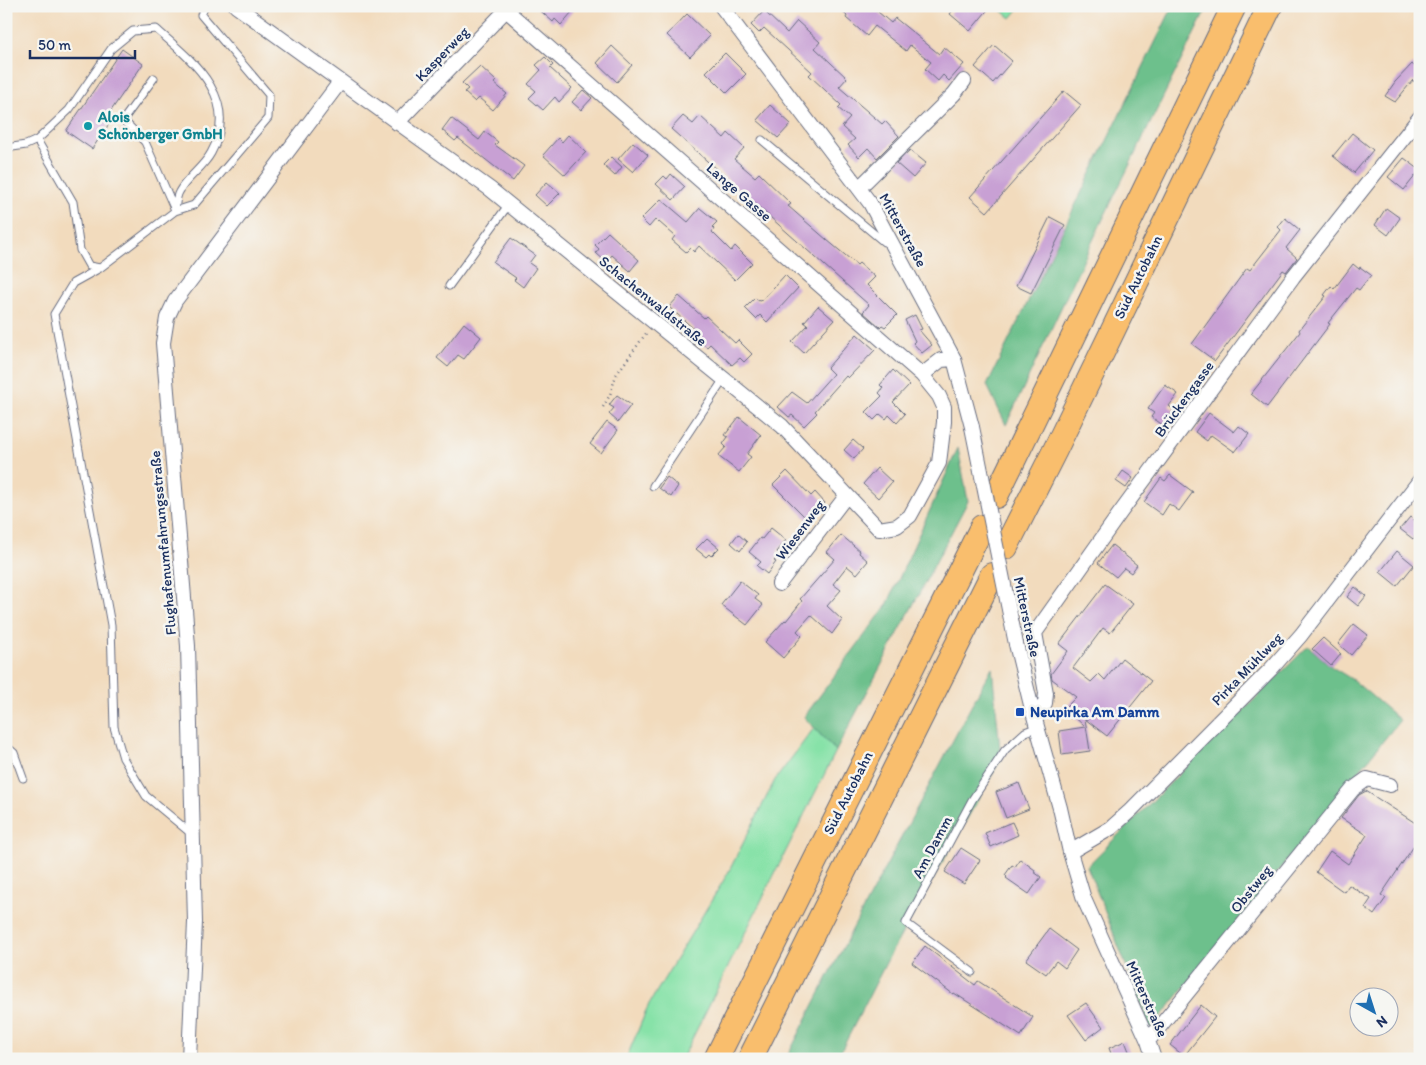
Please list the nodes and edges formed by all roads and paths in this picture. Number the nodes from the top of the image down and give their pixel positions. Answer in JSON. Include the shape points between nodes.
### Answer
{"nodes":[{"id":1,"x":205,"y":6,"type":"edge"},
{"id":2,"x":236,"y":6,"type":"edge"},
{"id":3,"x":721,"y":6,"type":"edge"},
{"id":4,"x":1234,"y":6,"type":"edge"},
{"id":5,"x":1270,"y":6,"type":"edge"},
{"id":6,"x":508,"y":8,"type":"edge"},
{"id":7,"x":154,"y":78,"type":"dead end"},
{"id":8,"x":964,"y":81,"type":"dead end"},
{"id":9,"x":340,"y":82,"type":"junction"},
{"id":10,"x":1420,"y":117,"type":"edge"},
{"id":11,"x":397,"y":124,"type":"junction"},
{"id":12,"x":37,"y":140,"type":"junction"},
{"id":13,"x":762,"y":140,"type":"dead end"},
{"id":14,"x":6,"y":148,"type":"edge"},
{"id":15,"x":859,"y":188,"type":"junction"},
{"id":16,"x":509,"y":204,"type":"junction"},
{"id":17,"x":175,"y":211,"type":"junction"},
{"id":18,"x":891,"y":241,"type":"junction"},
{"id":19,"x":100,"y":268,"type":"junction"},
{"id":20,"x":449,"y":286,"type":"dead end"},
{"id":21,"x":654,"y":322,"type":"junction"},
{"id":22,"x":954,"y":359,"type":"junction"},
{"id":23,"x":922,"y":375,"type":"junction"},
{"id":24,"x":724,"y":379,"type":"junction"},
{"id":25,"x":603,"y":407,"type":"dead end"},
{"id":26,"x":1420,"y":480,"type":"edge"},
{"id":27,"x":654,"y":486,"type":"dead end"},
{"id":28,"x":847,"y":494,"type":"junction"},
{"id":29,"x":996,"y":496,"type":"dead end"},
{"id":30,"x":982,"y":527,"type":"dead end"},
{"id":31,"x":1006,"y":547,"type":"dead end"},
{"id":32,"x":992,"y":575,"type":"dead end"},
{"id":33,"x":780,"y":584,"type":"dead end"},
{"id":34,"x":1037,"y":723,"type":"junction"},
{"id":35,"x":6,"y":746,"type":"edge"},
{"id":36,"x":23,"y":778,"type":"dead end"},
{"id":37,"x":1390,"y":785,"type":"dead end"},
{"id":38,"x":193,"y":835,"type":"junction"},
{"id":39,"x":1070,"y":852,"type":"junction"},
{"id":40,"x":972,"y":972,"type":"dead end"},
{"id":41,"x":1148,"y":1041,"type":"junction"},
{"id":42,"x":189,"y":1059,"type":"edge"},
{"id":43,"x":716,"y":1059,"type":"edge"},
{"id":44,"x":750,"y":1059,"type":"edge"},
{"id":45,"x":1154,"y":1059,"type":"edge"}],
"edges":[{"from":1,"to":17,"type":"lane","via":[[201,15],[269,95],[268,118],[194,205]]},
{"from":2,"to":9,"type":"street","name":"Schachenwaldstraße"},
{"from":3,"to":15,"type":"street","name":"Mitterstraße"},
{"from":4,"to":29,"type":"highway","name":"Süd Autobahn"},
{"from":5,"to":31,"type":"highway","name":"Süd Autobahn"},
{"from":6,"to":11,"type":"street","name":"Kasperweg"},
{"from":6,"to":23,"type":"street","name":"Lange Gasse"},
{"from":7,"to":17,"type":"lane","via":[[123,120],[144,142]]},
{"from":8,"to":15,"type":"street","name":"Mitterstraße"},
{"from":9,"to":11,"type":"street","name":"Schachenwaldstraße"},
{"from":9,"to":38,"type":"street","name":"Flughafenumfahrungsstraße","via":[[175,301],[167,318],[163,343],[188,646]]},
{"from":10,"to":34,"type":"street","name":"Brückengasse","via":[[1293,277],[1035,633],[1046,693]]},
{"from":11,"to":16,"type":"street","name":"Schachenwaldstraße"},
{"from":12,"to":14,"type":"lane"},
{"from":12,"to":17,"type":"lane","via":[[69,110],[111,49],[133,31],[156,29],[190,58],[214,90],[222,123],[211,153],[178,192]]},
{"from":12,"to":19,"type":"lane","via":[[73,202],[80,250],[89,266]]},
{"from":13,"to":18,"type":"lane","via":[[884,242]]},
{"from":15,"to":18,"type":"street","name":"Mitterstraße"},
{"from":16,"to":20,"type":"lane"},
{"from":16,"to":21,"type":"street","name":"Schachenwaldstraße"},
{"from":17,"to":19,"type":"lane"},
{"from":18,"to":22,"type":"street","name":"Mitterstraße"},
{"from":19,"to":38,"type":"lane","via":[[74,283],[54,314],[111,625],[114,727],[123,758],[146,796]]},
{"from":21,"to":24,"type":"street","name":"Schachenwaldstraße"},
{"from":21,"to":25,"type":"path","via":[[616,375]]},
{"from":22,"to":23,"type":"street","via":[[941,360]]},
{"from":22,"to":34,"type":"street","name":"Mitterstraße","bridge":true,"via":[[972,427],[1016,644]]},
{"from":23,"to":28,"type":"street","name":"Schachenwaldstraße","via":[[939,396],[944,407],[944,422],[939,463],[910,516],[897,526],[879,529]]},
{"from":24,"to":27,"type":"lane"},
{"from":24,"to":28,"type":"street","name":"Schachenwaldstraße","via":[[782,426]]},
{"from":26,"to":39,"type":"street","name":"Pirka Mühlweg","via":[[1271,669],[1130,811],[1111,828]]},
{"from":28,"to":33,"type":"street","name":"Wiesenweg"},
{"from":30,"to":43,"type":"highway","name":"Süd Autobahn"},
{"from":32,"to":44,"type":"highway","name":"Süd Autobahn"},
{"from":34,"to":39,"type":"street","name":"Mitterstraße"},
{"from":34,"to":40,"type":"lane","name":"Am Damm","via":[[1005,750],[972,800],[906,923]]},
{"from":35,"to":36,"type":"lane","via":[[14,753]]},
{"from":37,"to":41,"type":"street","name":"Obstweg","via":[[1367,779],[1353,789]]},
{"from":38,"to":42,"type":"street","name":"Flughafenumfahrungsstraße","via":[[195,922]]},
{"from":39,"to":41,"type":"street","name":"Mitterstraße","via":[[1084,899]]},
{"from":41,"to":45,"type":"street","name":"Mitterstraße"}]}
